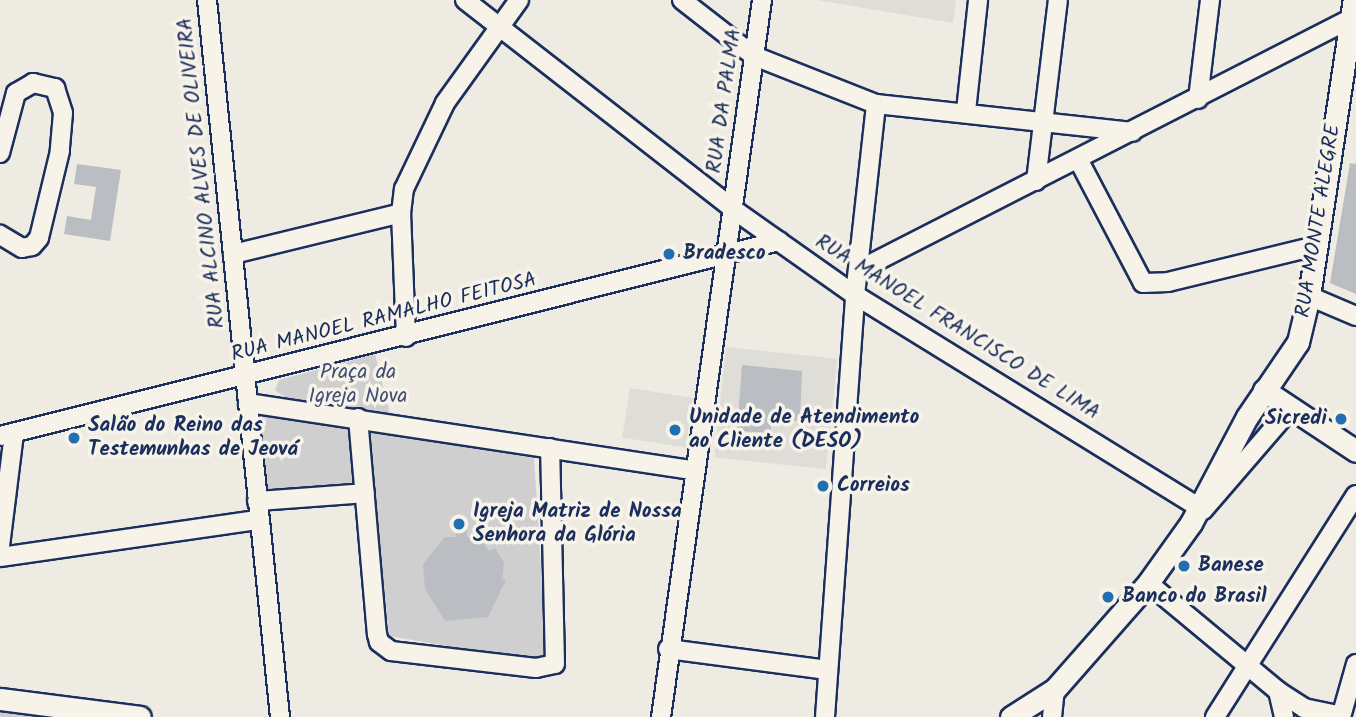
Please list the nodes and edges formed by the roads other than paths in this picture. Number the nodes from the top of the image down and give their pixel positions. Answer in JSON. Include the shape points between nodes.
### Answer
{"nodes":[{"id":1,"x":207,"y":0,"type":"edge"},
{"id":2,"x":465,"y":0,"type":"edge"},
{"id":3,"x":519,"y":0,"type":"edge"},
{"id":4,"x":682,"y":0,"type":"edge"},
{"id":5,"x":762,"y":0,"type":"edge"},
{"id":6,"x":978,"y":0,"type":"edge"},
{"id":7,"x":1058,"y":0,"type":"edge"},
{"id":8,"x":1210,"y":0,"type":"edge"},
{"id":9,"x":1354,"y":12,"type":"edge"},
{"id":10,"x":499,"y":26,"type":"junction"},
{"id":11,"x":754,"y":56,"type":"junction"},
{"id":12,"x":1349,"y":83,"type":"edge"},
{"id":13,"x":1198,"y":99,"type":"junction"},
{"id":14,"x":876,"y":104,"type":"junction"},
{"id":15,"x":966,"y":111,"type":"junction"},
{"id":16,"x":1040,"y":118,"type":"junction"},
{"id":17,"x":1132,"y":131,"type":"junction"},
{"id":18,"x":0,"y":153,"type":"edge"},
{"id":19,"x":1078,"y":159,"type":"junction"},
{"id":20,"x":1036,"y":181,"type":"junction"},
{"id":21,"x":733,"y":209,"type":"junction"},
{"id":22,"x":401,"y":213,"type":"junction"},
{"id":23,"x":0,"y":235,"type":"edge"},
{"id":24,"x":779,"y":241,"type":"junction"},
{"id":25,"x":1316,"y":246,"type":"junction"},
{"id":26,"x":233,"y":254,"type":"junction"},
{"id":27,"x":726,"y":254,"type":"junction"},
{"id":28,"x":859,"y":270,"type":"junction"},
{"id":29,"x":855,"y":295,"type":"junction"},
{"id":30,"x":1309,"y":296,"type":"junction"},
{"id":31,"x":1356,"y":316,"type":"edge"},
{"id":32,"x":406,"y":337,"type":"junction"},
{"id":33,"x":245,"y":376,"type":"junction"},
{"id":34,"x":1264,"y":390,"type":"junction"},
{"id":35,"x":248,"y":403,"type":"junction"},
{"id":36,"x":1292,"y":408,"type":"junction"},
{"id":37,"x":358,"y":418,"type":"junction"},
{"id":38,"x":7,"y":435,"type":"edge"},
{"id":39,"x":550,"y":449,"type":"junction"},
{"id":40,"x":1356,"y":451,"type":"edge"},
{"id":41,"x":692,"y":470,"type":"junction"},
{"id":42,"x":366,"y":494,"type":"junction"},
{"id":43,"x":1356,"y":495,"type":"edge"},
{"id":44,"x":258,"y":511,"type":"junction"},
{"id":45,"x":1197,"y":513,"type":"junction"},
{"id":46,"x":0,"y":546,"type":"edge"},
{"id":47,"x":0,"y":557,"type":"edge"},
{"id":48,"x":1148,"y":583,"type":"junction"},
{"id":49,"x":668,"y":649,"type":"junction"},
{"id":50,"x":1248,"y":663,"type":"junction"},
{"id":51,"x":1356,"y":664,"type":"edge"},
{"id":52,"x":828,"y":670,"type":"junction"},
{"id":53,"x":1055,"y":688,"type":"junction"},
{"id":54,"x":1278,"y":691,"type":"junction"},
{"id":55,"x":1352,"y":698,"type":"edge"},
{"id":56,"x":0,"y":699,"type":"edge"},
{"id":57,"x":1341,"y":716,"type":"edge"},
{"id":58,"x":140,"y":717,"type":"edge"},
{"id":59,"x":279,"y":717,"type":"edge"},
{"id":60,"x":661,"y":717,"type":"edge"},
{"id":61,"x":825,"y":717,"type":"edge"},
{"id":62,"x":1011,"y":717,"type":"edge"},
{"id":63,"x":1052,"y":717,"type":"edge"},
{"id":64,"x":1215,"y":717,"type":"edge"},
{"id":65,"x":1284,"y":717,"type":"edge"}],
"edges":[{"from":1,"to":26,"type":"street","name":"RUA ALCINO ALVES DE OLIVEIRA"},
{"from":2,"to":10,"type":"street","name":"RUA MANOEL FRANCISCO DE LIMA"},
{"from":3,"to":10,"type":"street"},
{"from":4,"to":11,"type":"street"},
{"from":5,"to":11,"type":"street","name":"RUA DA PALMA"},
{"from":6,"to":15,"type":"street"},
{"from":7,"to":16,"type":"street"},
{"from":8,"to":13,"type":"street"},
{"from":9,"to":12,"type":"main road","name":"RUA MONTE ALEGRE"},
{"from":9,"to":13,"type":"street"},
{"from":10,"to":21,"type":"street","name":"RUA MANOEL FRANCISCO DE LIMA"},
{"from":10,"to":22,"type":"street","via":[[435,120],[408,179]]},
{"from":11,"to":14,"type":"street"},
{"from":11,"to":21,"type":"street","name":"RUA DA PALMA"},
{"from":12,"to":25,"type":"main road","name":"RUA MONTE ALEGRE"},
{"from":13,"to":17,"type":"street"},
{"from":14,"to":15,"type":"street"},
{"from":14,"to":28,"type":"street"},
{"from":15,"to":16,"type":"street"},
{"from":16,"to":17,"type":"street"},
{"from":16,"to":20,"type":"street"},
{"from":17,"to":19,"type":"street"},
{"from":18,"to":23,"type":"street","via":[[16,93],[33,83],[54,88],[62,102],[60,151],[39,238],[22,248]]},
{"from":19,"to":20,"type":"street"},
{"from":19,"to":25,"type":"street","via":[[1143,283],[1168,282]]},
{"from":20,"to":28,"type":"street"},
{"from":21,"to":24,"type":"street","name":"RUA MANOEL FRANCISCO DE LIMA"},
{"from":21,"to":27,"type":"street","name":"RUA DA PALMA"},
{"from":22,"to":26,"type":"street"},
{"from":22,"to":32,"type":"street"},
{"from":24,"to":27,"type":"street","name":"RUA MANOEL RAMALHO FEITOSA"},
{"from":24,"to":29,"type":"street","name":"RUA MANOEL FRANCISCO DE LIMA"},
{"from":25,"to":30,"type":"main road","name":"RUA MONTE ALEGRE"},
{"from":26,"to":33,"type":"street","name":"RUA ALCINO ALVES DE OLIVEIRA"},
{"from":27,"to":32,"type":"street","name":"RUA MANOEL RAMALHO FEITOSA"},
{"from":27,"to":41,"type":"street","name":"RUA DA PALMA"},
{"from":28,"to":29,"type":"street"},
{"from":29,"to":45,"type":"street","name":"RUA MANOEL FRANCISCO DE LIMA"},
{"from":29,"to":52,"type":"street"},
{"from":30,"to":31,"type":"street"},
{"from":30,"to":34,"type":"main road","name":"RUA MONTE ALEGRE","via":[[1298,342]]},
{"from":32,"to":33,"type":"street","name":"RUA MANOEL RAMALHO FEITOSA"},
{"from":33,"to":35,"type":"street","name":"RUA ALCINO ALVES DE OLIVEIRA"},
{"from":33,"to":38,"type":"street","name":"RUA MANOEL RAMALHO FEITOSA"},
{"from":34,"to":36,"type":"main road"},
{"from":34,"to":45,"type":"main road","name":"RUA MONTE ALEGRE"},
{"from":35,"to":37,"type":"street"},
{"from":35,"to":44,"type":"street","name":"RUA ALCINO ALVES DE OLIVEIRA"},
{"from":36,"to":40,"type":"main road"},
{"from":36,"to":45,"type":"street"},
{"from":37,"to":39,"type":"street"},
{"from":37,"to":42,"type":"street"},
{"from":38,"to":46,"type":"street"},
{"from":39,"to":41,"type":"street"},
{"from":39,"to":42,"type":"street","via":[[557,661],[551,668],[384,648],[377,634]]},
{"from":41,"to":49,"type":"street","name":"RUA DA PALMA"},
{"from":42,"to":44,"type":"street"},
{"from":43,"to":50,"type":"street"},
{"from":44,"to":47,"type":"street"},
{"from":44,"to":59,"type":"street","name":"RUA ALCINO ALVES DE OLIVEIRA"},
{"from":45,"to":48,"type":"main road","name":"RUA MONTE ALEGRE"},
{"from":48,"to":50,"type":"street"},
{"from":48,"to":53,"type":"main road","name":"RUA MONTE ALEGRE"},
{"from":49,"to":52,"type":"street"},
{"from":49,"to":60,"type":"street","name":"RUA DA PALMA"},
{"from":50,"to":54,"type":"street"},
{"from":50,"to":64,"type":"street"},
{"from":51,"to":55,"type":"street"},
{"from":52,"to":61,"type":"street"},
{"from":53,"to":62,"type":"main road","name":"RUA MONTE ALEGRE"},
{"from":53,"to":63,"type":"street"},
{"from":54,"to":57,"type":"street","via":[[1304,708]]},
{"from":54,"to":65,"type":"street"},
{"from":55,"to":57,"type":"street"},
{"from":56,"to":58,"type":"main road"}]}
